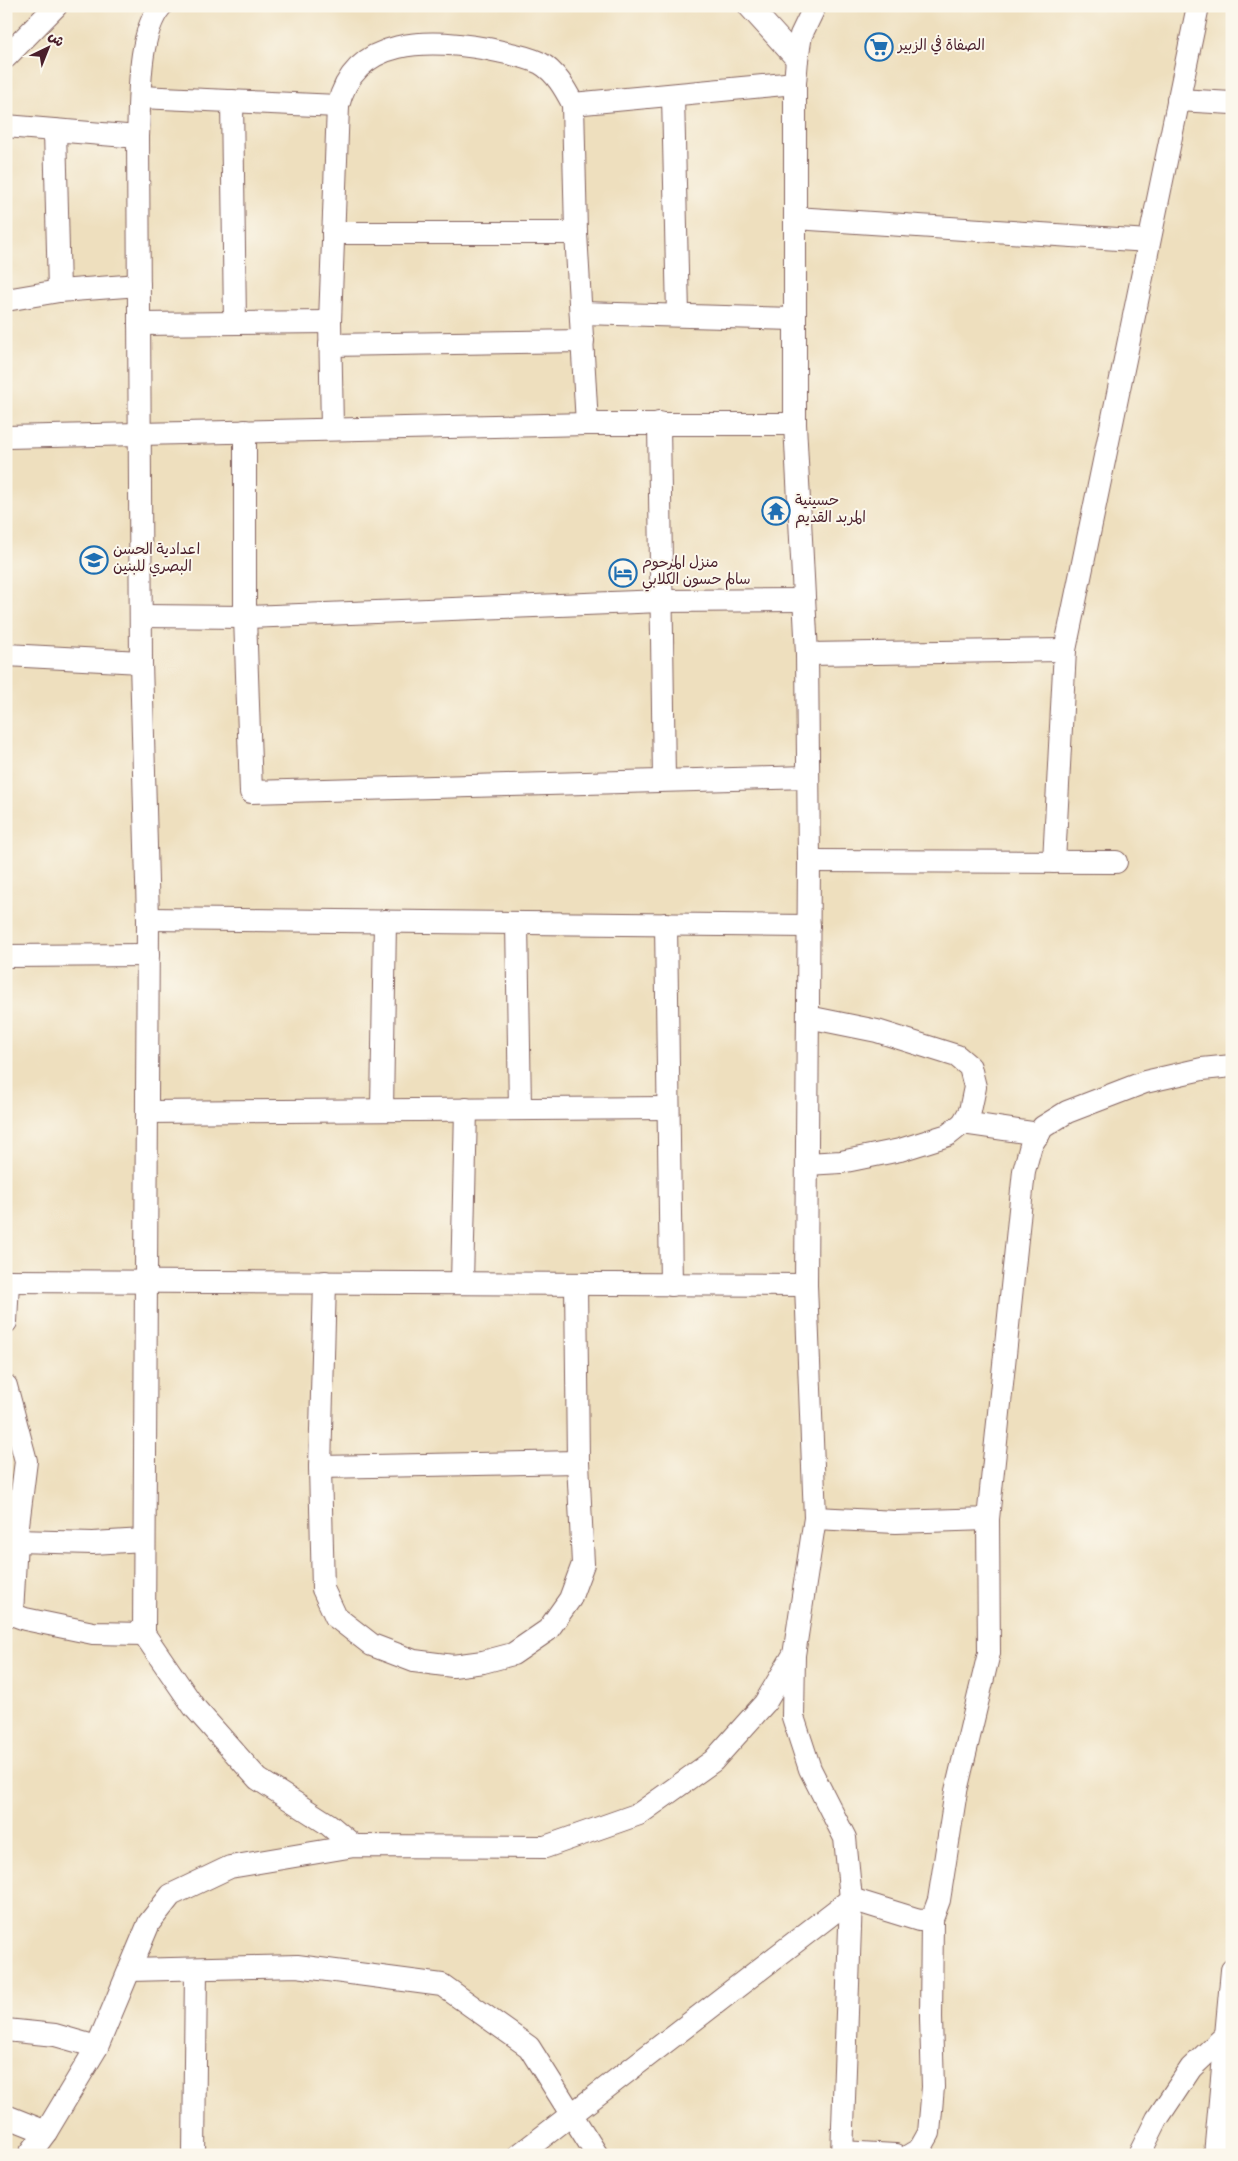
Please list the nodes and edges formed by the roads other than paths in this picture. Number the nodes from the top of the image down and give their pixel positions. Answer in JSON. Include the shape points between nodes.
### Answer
{"nodes":[{"id":1,"x":56,"y":6,"type":"edge"},
{"id":2,"x":161,"y":6,"type":"edge"},
{"id":3,"x":749,"y":6,"type":"edge"},
{"id":4,"x":814,"y":6,"type":"edge"},
{"id":5,"x":1198,"y":6,"type":"edge"},
{"id":6,"x":6,"y":57,"type":"edge"},
{"id":7,"x":797,"y":59,"type":"junction"},
{"id":8,"x":795,"y":83,"type":"junction"},
{"id":9,"x":673,"y":96,"type":"junction"},
{"id":10,"x":140,"y":97,"type":"junction"},
{"id":11,"x":1178,"y":100,"type":"junction"},
{"id":12,"x":232,"y":101,"type":"junction"},
{"id":13,"x":1232,"y":103,"type":"edge"},
{"id":14,"x":573,"y":104,"type":"junction"},
{"id":15,"x":338,"y":106,"type":"junction"},
{"id":16,"x":6,"y":126,"type":"edge"},
{"id":17,"x":55,"y":130,"type":"junction"},
{"id":18,"x":138,"y":137,"type":"junction"},
{"id":19,"x":795,"y":218,"type":"junction"},
{"id":20,"x":576,"y":232,"type":"junction"},
{"id":21,"x":333,"y":233,"type":"junction"},
{"id":22,"x":1149,"y":241,"type":"junction"},
{"id":23,"x":139,"y":285,"type":"junction"},
{"id":24,"x":59,"y":291,"type":"junction"},
{"id":25,"x":6,"y":300,"type":"edge"},
{"id":26,"x":581,"y":313,"type":"junction"},
{"id":27,"x":678,"y":315,"type":"junction"},
{"id":28,"x":795,"y":318,"type":"junction"},
{"id":29,"x":330,"y":322,"type":"junction"},
{"id":30,"x":234,"y":323,"type":"junction"},
{"id":31,"x":139,"y":324,"type":"junction"},
{"id":32,"x":583,"y":341,"type":"junction"},
{"id":33,"x":330,"y":345,"type":"junction"},
{"id":34,"x":659,"y":423,"type":"junction"},
{"id":35,"x":587,"y":424,"type":"junction"},
{"id":36,"x":795,"y":424,"type":"junction"},
{"id":37,"x":332,"y":428,"type":"junction"},
{"id":38,"x":245,"y":431,"type":"junction"},
{"id":39,"x":139,"y":435,"type":"junction"},
{"id":40,"x":6,"y":437,"type":"edge"},
{"id":41,"x":804,"y":600,"type":"junction"},
{"id":42,"x":662,"y":601,"type":"junction"},
{"id":43,"x":142,"y":616,"type":"junction"},
{"id":44,"x":245,"y":617,"type":"junction"},
{"id":45,"x":1065,"y":650,"type":"junction"},
{"id":46,"x":807,"y":654,"type":"junction"},
{"id":47,"x":6,"y":655,"type":"edge"},
{"id":48,"x":142,"y":662,"type":"junction"},
{"id":49,"x":808,"y":776,"type":"junction"},
{"id":50,"x":664,"y":780,"type":"junction"},
{"id":51,"x":809,"y":861,"type":"junction"},
{"id":52,"x":1054,"y":862,"type":"junction"},
{"id":53,"x":1116,"y":862,"type":"dead end"},
{"id":54,"x":148,"y":919,"type":"junction"},
{"id":55,"x":385,"y":921,"type":"junction"},
{"id":56,"x":517,"y":923,"type":"junction"},
{"id":57,"x":666,"y":924,"type":"junction"},
{"id":58,"x":809,"y":926,"type":"junction"},
{"id":59,"x":6,"y":956,"type":"edge"},
{"id":60,"x":148,"y":956,"type":"junction"},
{"id":61,"x":808,"y":1017,"type":"junction"},
{"id":62,"x":1232,"y":1066,"type":"edge"},
{"id":63,"x":668,"y":1108,"type":"junction"},
{"id":64,"x":520,"y":1109,"type":"junction"},
{"id":65,"x":382,"y":1110,"type":"junction"},
{"id":66,"x":466,"y":1110,"type":"junction"},
{"id":67,"x":147,"y":1112,"type":"junction"},
{"id":68,"x":963,"y":1123,"type":"junction"},
{"id":69,"x":1039,"y":1134,"type":"junction"},
{"id":70,"x":807,"y":1164,"type":"junction"},
{"id":71,"x":7,"y":1281,"type":"edge"},
{"id":72,"x":146,"y":1282,"type":"junction"},
{"id":73,"x":325,"y":1282,"type":"junction"},
{"id":74,"x":462,"y":1283,"type":"junction"},
{"id":75,"x":576,"y":1284,"type":"junction"},
{"id":76,"x":671,"y":1285,"type":"junction"},
{"id":77,"x":806,"y":1285,"type":"junction"},
{"id":78,"x":6,"y":1322,"type":"edge"},
{"id":79,"x":6,"y":1386,"type":"edge"},
{"id":80,"x":578,"y":1462,"type":"junction"},
{"id":81,"x":320,"y":1467,"type":"junction"},
{"id":82,"x":815,"y":1518,"type":"junction"},
{"id":83,"x":988,"y":1519,"type":"junction"},
{"id":84,"x":144,"y":1540,"type":"junction"},
{"id":85,"x":16,"y":1541,"type":"junction"},
{"id":86,"x":9,"y":1613,"type":"edge"},
{"id":87,"x":144,"y":1634,"type":"junction"},
{"id":88,"x":794,"y":1655,"type":"junction"},
{"id":89,"x":354,"y":1846,"type":"junction"},
{"id":90,"x":852,"y":1899,"type":"junction"},
{"id":91,"x":932,"y":1919,"type":"junction"},
{"id":92,"x":196,"y":1969,"type":"junction"},
{"id":93,"x":131,"y":1970,"type":"junction"},
{"id":94,"x":1232,"y":1970,"type":"edge"},
{"id":95,"x":6,"y":2030,"type":"edge"},
{"id":96,"x":1226,"y":2035,"type":"junction"},
{"id":97,"x":98,"y":2047,"type":"junction"},
{"id":98,"x":6,"y":2116,"type":"edge"},
{"id":99,"x":571,"y":2116,"type":"junction"},
{"id":100,"x":46,"y":2132,"type":"junction"},
{"id":101,"x":842,"y":2153,"type":"edge"},
{"id":102,"x":29,"y":2155,"type":"edge"},
{"id":103,"x":194,"y":2155,"type":"edge"},
{"id":104,"x":519,"y":2155,"type":"edge"},
{"id":105,"x":597,"y":2155,"type":"edge"},
{"id":106,"x":895,"y":2155,"type":"edge"},
{"id":107,"x":910,"y":2155,"type":"edge"},
{"id":108,"x":1139,"y":2155,"type":"edge"},
{"id":109,"x":1215,"y":2155,"type":"edge"}],
"edges":[{"from":1,"to":6,"type":"street"},
{"from":2,"to":10,"type":"street","via":[[148,29]]},
{"from":3,"to":7,"type":"street"},
{"from":4,"to":7,"type":"street","via":[[801,35]]},
{"from":5,"to":11,"type":"street"},
{"from":7,"to":8,"type":"street"},
{"from":8,"to":9,"type":"street"},
{"from":8,"to":19,"type":"street"},
{"from":9,"to":14,"type":"street"},
{"from":9,"to":27,"type":"street"},
{"from":10,"to":12,"type":"street"},
{"from":10,"to":18,"type":"street"},
{"from":11,"to":13,"type":"street"},
{"from":11,"to":22,"type":"street"},
{"from":12,"to":15,"type":"street"},
{"from":12,"to":30,"type":"street"},
{"from":14,"to":15,"type":"street","via":[[552,72],[540,64],[503,52],[460,44],[431,43],[406,44],[367,58],[342,90]]},
{"from":14,"to":20,"type":"street"},
{"from":15,"to":21,"type":"street"},
{"from":16,"to":17,"type":"street"},
{"from":17,"to":18,"type":"street"},
{"from":17,"to":24,"type":"street"},
{"from":18,"to":23,"type":"street"},
{"from":19,"to":22,"type":"street"},
{"from":19,"to":28,"type":"street"},
{"from":20,"to":21,"type":"street"},
{"from":20,"to":26,"type":"street"},
{"from":21,"to":29,"type":"street"},
{"from":22,"to":45,"type":"street"},
{"from":23,"to":24,"type":"street"},
{"from":23,"to":31,"type":"street"},
{"from":24,"to":25,"type":"street"},
{"from":26,"to":27,"type":"street"},
{"from":26,"to":32,"type":"street"},
{"from":27,"to":28,"type":"street"},
{"from":28,"to":36,"type":"street"},
{"from":29,"to":30,"type":"street"},
{"from":29,"to":33,"type":"street"},
{"from":30,"to":31,"type":"street"},
{"from":31,"to":39,"type":"street"},
{"from":32,"to":33,"type":"street"},
{"from":32,"to":35,"type":"street"},
{"from":33,"to":37,"type":"street"},
{"from":34,"to":35,"type":"street"},
{"from":34,"to":36,"type":"street"},
{"from":34,"to":42,"type":"street"},
{"from":35,"to":37,"type":"street"},
{"from":36,"to":41,"type":"street"},
{"from":37,"to":38,"type":"street"},
{"from":38,"to":39,"type":"street"},
{"from":38,"to":44,"type":"street"},
{"from":39,"to":40,"type":"street"},
{"from":39,"to":43,"type":"street"},
{"from":41,"to":42,"type":"street"},
{"from":41,"to":46,"type":"street"},
{"from":42,"to":44,"type":"street"},
{"from":42,"to":50,"type":"street"},
{"from":43,"to":44,"type":"street"},
{"from":43,"to":48,"type":"street"},
{"from":44,"to":50,"type":"street","via":[[251,792]]},
{"from":45,"to":46,"type":"street"},
{"from":45,"to":52,"type":"street"},
{"from":46,"to":49,"type":"street"},
{"from":47,"to":48,"type":"street"},
{"from":48,"to":54,"type":"street"},
{"from":49,"to":50,"type":"street"},
{"from":49,"to":51,"type":"street"},
{"from":51,"to":52,"type":"street"},
{"from":51,"to":58,"type":"street"},
{"from":52,"to":53,"type":"street"},
{"from":54,"to":55,"type":"street"},
{"from":54,"to":60,"type":"street"},
{"from":55,"to":56,"type":"street"},
{"from":55,"to":65,"type":"street"},
{"from":56,"to":57,"type":"street"},
{"from":56,"to":64,"type":"street"},
{"from":57,"to":58,"type":"street"},
{"from":57,"to":63,"type":"street"},
{"from":58,"to":61,"type":"street"},
{"from":59,"to":60,"type":"street"},
{"from":60,"to":67,"type":"street"},
{"from":61,"to":68,"type":"street","via":[[877,1031],[958,1056],[970,1067],[975,1086],[970,1111]]},
{"from":61,"to":70,"type":"street"},
{"from":62,"to":69,"type":"street","via":[[1145,1082],[1067,1112],[1043,1127]]},
{"from":63,"to":64,"type":"street"},
{"from":63,"to":76,"type":"street"},
{"from":64,"to":66,"type":"street"},
{"from":65,"to":66,"type":"street"},
{"from":65,"to":67,"type":"street"},
{"from":66,"to":74,"type":"street"},
{"from":67,"to":72,"type":"street"},
{"from":68,"to":69,"type":"street"},
{"from":68,"to":70,"type":"street","via":[[948,1135],[900,1150],[841,1162]]},
{"from":69,"to":83,"type":"street","via":[[1031,1145],[1024,1171]]},
{"from":70,"to":77,"type":"street"},
{"from":71,"to":72,"type":"street"},
{"from":71,"to":78,"type":"street"},
{"from":72,"to":73,"type":"street"},
{"from":72,"to":84,"type":"street"},
{"from":73,"to":74,"type":"street"},
{"from":73,"to":81,"type":"street"},
{"from":74,"to":75,"type":"street"},
{"from":75,"to":76,"type":"street"},
{"from":75,"to":80,"type":"street"},
{"from":76,"to":77,"type":"street"},
{"from":77,"to":82,"type":"street"},
{"from":79,"to":85,"type":"street","via":[[26,1461]]},
{"from":80,"to":81,"type":"street"},
{"from":80,"to":81,"type":"street","via":[[583,1564],[570,1599],[548,1630],[513,1654],[453,1666],[414,1661],[372,1645],[336,1617],[323,1589]]},
{"from":82,"to":83,"type":"street","via":[[896,1522]]},
{"from":82,"to":88,"type":"street"},
{"from":83,"to":91,"type":"street","via":[[989,1653],[956,1790],[939,1900]]},
{"from":84,"to":85,"type":"street","via":[[92,1543]]},
{"from":84,"to":87,"type":"street"},
{"from":85,"to":86,"type":"street"},
{"from":86,"to":87,"type":"street","via":[[93,1633]]},
{"from":87,"to":89,"type":"street","via":[[194,1707],[258,1779],[328,1824]]},
{"from":88,"to":89,"type":"street","via":[[765,1703],[713,1761],[639,1814],[545,1846]]},
{"from":88,"to":90,"type":"street","via":[[793,1717],[810,1769],[845,1838]]},
{"from":89,"to":93,"type":"street","via":[[230,1867],[171,1895],[149,1924]]},
{"from":90,"to":91,"type":"street","via":[[919,1920]]},
{"from":90,"to":99,"type":"street"},
{"from":90,"to":101,"type":"street"},
{"from":91,"to":107,"type":"street","via":[[929,2132],[920,2149]]},
{"from":92,"to":93,"type":"street"},
{"from":92,"to":99,"type":"street","via":[[297,1966],[442,1984],[529,2047]]},
{"from":92,"to":103,"type":"street"},
{"from":93,"to":97,"type":"street"},
{"from":94,"to":96,"type":"street"},
{"from":95,"to":97,"type":"street","via":[[55,2035]]},
{"from":96,"to":108,"type":"street","via":[[1191,2068],[1157,2119]]},
{"from":96,"to":109,"type":"street"},
{"from":97,"to":100,"type":"street"},
{"from":98,"to":100,"type":"street"},
{"from":99,"to":104,"type":"street"},
{"from":99,"to":105,"type":"street"},
{"from":100,"to":102,"type":"street"},
{"from":101,"to":106,"type":"street"}]}
